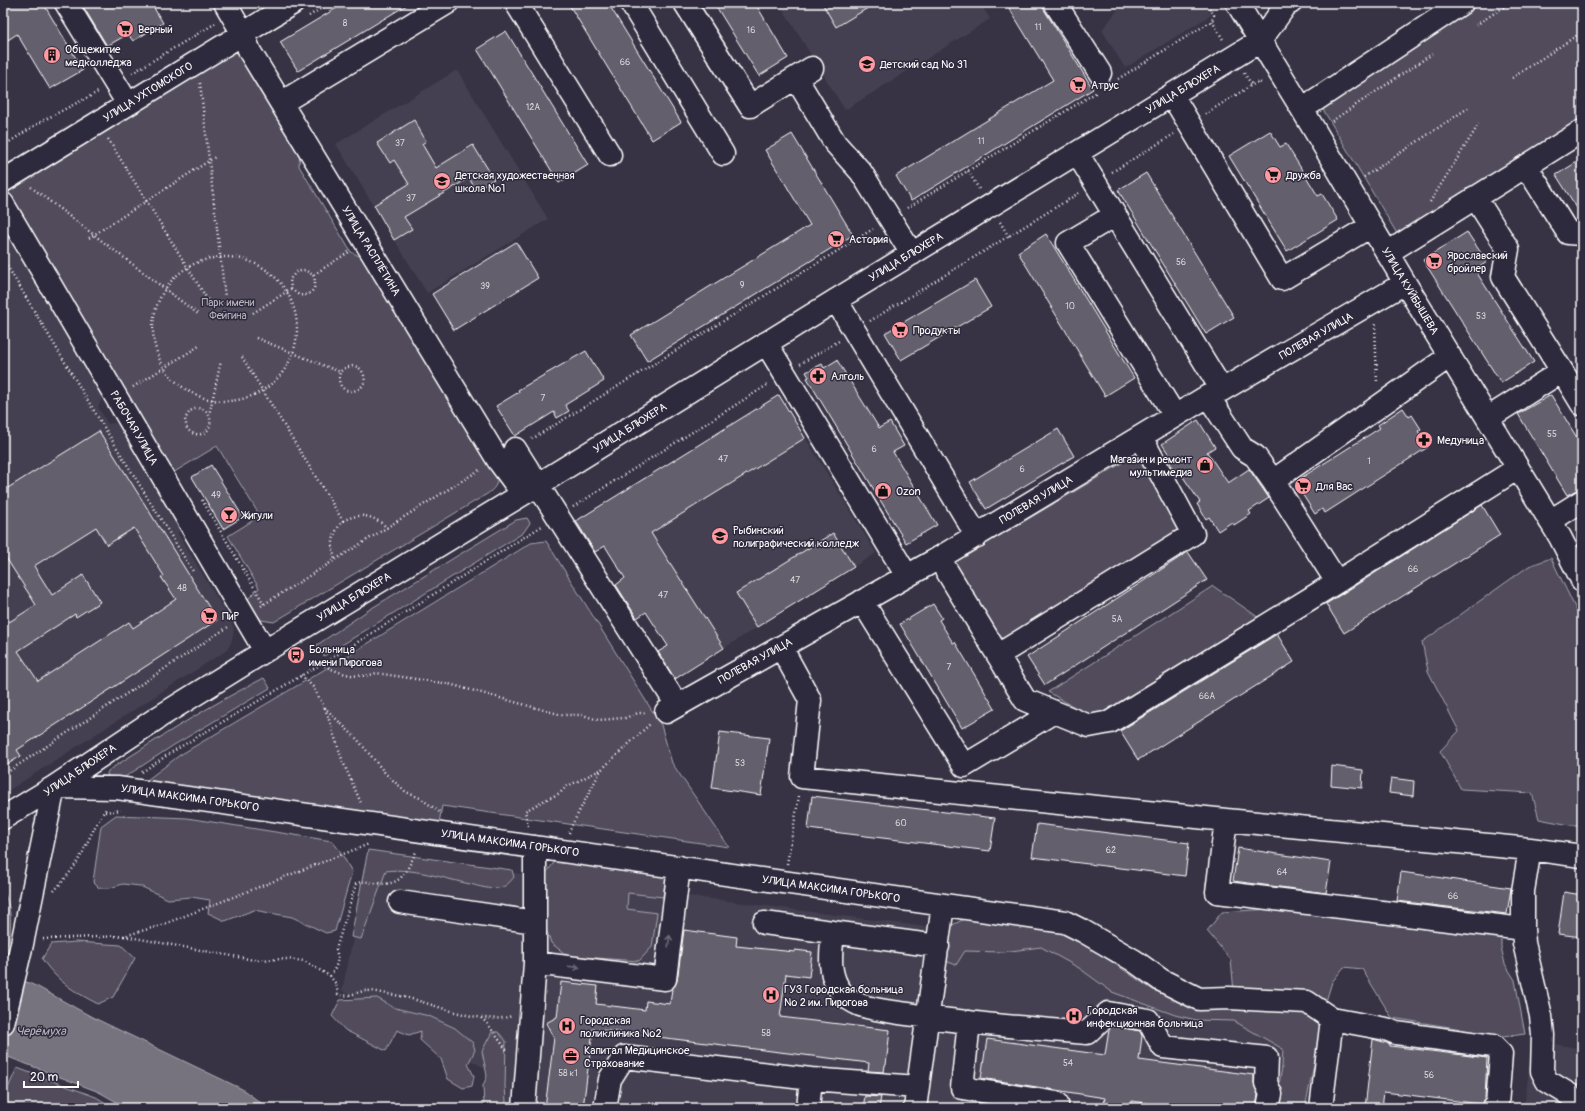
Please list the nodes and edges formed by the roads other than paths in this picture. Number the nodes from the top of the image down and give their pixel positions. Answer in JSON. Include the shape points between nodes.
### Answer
{"nodes":[{"id":1,"x":66,"y":3,"type":"edge"},
{"id":2,"x":225,"y":3,"type":"edge"},
{"id":3,"x":293,"y":3,"type":"edge"},
{"id":4,"x":447,"y":3,"type":"edge"},
{"id":5,"x":524,"y":3,"type":"edge"},
{"id":6,"x":630,"y":3,"type":"edge"},
{"id":7,"x":685,"y":3,"type":"edge"},
{"id":8,"x":1055,"y":3,"type":"edge"},
{"id":9,"x":1236,"y":3,"type":"edge"},
{"id":10,"x":1290,"y":3,"type":"edge"},
{"id":11,"x":1462,"y":3,"type":"edge"},
{"id":12,"x":243,"y":34,"type":"junction"},
{"id":13,"x":1260,"y":42,"type":"junction"},
{"id":14,"x":1105,"y":81,"type":"road end"},
{"id":15,"x":1172,"y":96,"type":"junction"},
{"id":16,"x":281,"y":103,"type":"junction"},
{"id":17,"x":128,"y":104,"type":"junction"},
{"id":18,"x":1302,"y":109,"type":"junction"},
{"id":19,"x":1582,"y":131,"type":"edge"},
{"id":20,"x":1077,"y":153,"type":"junction"},
{"id":21,"x":723,"y":154,"type":"dead end"},
{"id":22,"x":610,"y":156,"type":"dead end"},
{"id":23,"x":1526,"y":166,"type":"junction"},
{"id":24,"x":3,"y":181,"type":"edge"},
{"id":25,"x":1475,"y":197,"type":"junction"},
{"id":26,"x":3,"y":204,"type":"edge"},
{"id":27,"x":1114,"y":214,"type":"junction"},
{"id":28,"x":1371,"y":226,"type":"junction"},
{"id":29,"x":1582,"y":234,"type":"edge"},
{"id":30,"x":1387,"y":253,"type":"junction"},
{"id":31,"x":912,"y":254,"type":"junction"},
{"id":32,"x":1405,"y":283,"type":"junction"},
{"id":33,"x":836,"y":300,"type":"junction"},
{"id":34,"x":766,"y":343,"type":"junction"},
{"id":35,"x":1450,"y":356,"type":"junction"},
{"id":36,"x":1562,"y":371,"type":"junction"},
{"id":37,"x":1215,"y":393,"type":"junction"},
{"id":38,"x":1582,"y":404,"type":"edge"},
{"id":39,"x":1175,"y":416,"type":"junction"},
{"id":40,"x":1488,"y":418,"type":"junction"},
{"id":41,"x":1141,"y":437,"type":"junction"},
{"id":42,"x":1518,"y":468,"type":"junction"},
{"id":43,"x":1273,"y":481,"type":"junction"},
{"id":44,"x":531,"y":489,"type":"junction"},
{"id":45,"x":1582,"y":501,"type":"edge"},
{"id":46,"x":1550,"y":521,"type":"junction"},
{"id":47,"x":977,"y":536,"type":"junction"},
{"id":48,"x":939,"y":558,"type":"junction"},
{"id":49,"x":907,"y":576,"type":"junction"},
{"id":50,"x":1582,"y":580,"type":"edge"},
{"id":51,"x":1337,"y":582,"type":"junction"},
{"id":52,"x":862,"y":601,"type":"junction"},
{"id":53,"x":781,"y":647,"type":"junction"},
{"id":54,"x":265,"y":651,"type":"junction"},
{"id":55,"x":998,"y":655,"type":"junction"},
{"id":56,"x":671,"y":709,"type":"joint"},
{"id":57,"x":1054,"y":712,"type":"junction"},
{"id":58,"x":54,"y":787,"type":"junction"},
{"id":59,"x":3,"y":818,"type":"edge"},
{"id":60,"x":1226,"y":820,"type":"junction"},
{"id":61,"x":535,"y":847,"type":"junction"},
{"id":62,"x":1530,"y":849,"type":"junction"},
{"id":63,"x":1582,"y":856,"type":"edge"},
{"id":64,"x":679,"y":867,"type":"junction"},
{"id":65,"x":400,"y":902,"type":"dead end"},
{"id":66,"x":943,"y":905,"type":"junction"},
{"id":67,"x":535,"y":922,"type":"junction"},
{"id":68,"x":764,"y":923,"type":"dead end"},
{"id":69,"x":1523,"y":929,"type":"junction"},
{"id":70,"x":833,"y":932,"type":"junction"},
{"id":71,"x":938,"y":946,"type":"junction"},
{"id":72,"x":535,"y":963,"type":"junction"},
{"id":73,"x":928,"y":1017,"type":"junction"},
{"id":74,"x":1332,"y":1019,"type":"junction"},
{"id":75,"x":969,"y":1022,"type":"junction"},
{"id":76,"x":3,"y":1023,"type":"edge"},
{"id":77,"x":811,"y":1079,"type":"junction"},
{"id":78,"x":917,"y":1087,"type":"junction"},
{"id":79,"x":524,"y":1108,"type":"edge"},
{"id":80,"x":605,"y":1108,"type":"edge"},
{"id":81,"x":808,"y":1108,"type":"edge"},
{"id":82,"x":915,"y":1108,"type":"edge"},
{"id":83,"x":1057,"y":1108,"type":"edge"},
{"id":84,"x":1268,"y":1108,"type":"edge"},
{"id":85,"x":1321,"y":1108,"type":"edge"},
{"id":86,"x":1493,"y":1108,"type":"edge"},
{"id":87,"x":1580,"y":1108,"type":"edge"}],
"edges":[{"from":1,"to":17,"type":"street"},
{"from":2,"to":12,"type":"street","name":"УЛИЦА РАСПЛЁТИНА"},
{"from":3,"to":12,"type":"street","name":"УЛИЦА УХТОМСКОГО"},
{"from":4,"to":16,"type":"street"},
{"from":5,"to":22,"type":"street","via":[[518,6]]},
{"from":6,"to":21,"type":"street"},
{"from":7,"to":31,"type":"street","via":[[750,106],[804,73],[835,143],[861,172]]},
{"from":8,"to":14,"type":"street"},
{"from":9,"to":13,"type":"street","name":"УЛИЦА КУЙБЫШЕВА"},
{"from":10,"to":13,"type":"street"},
{"from":11,"to":18,"type":"street"},
{"from":12,"to":16,"type":"street","name":"УЛИЦА РАСПЛЁТИНА","via":[[250,52]]},
{"from":12,"to":17,"type":"street","name":"УЛИЦА УХТОМСКОГО"},
{"from":13,"to":15,"type":"street","name":"УЛИЦА БЛЮХЕРА"},
{"from":13,"to":18,"type":"street","name":"УЛИЦА КУЙБЫШЕВА"},
{"from":15,"to":20,"type":"street","name":"УЛИЦА БЛЮХЕРА"},
{"from":15,"to":28,"type":"street","via":[[1282,280]]},
{"from":16,"to":44,"type":"street","name":"УЛИЦА РАСПЛЁТИНА"},
{"from":17,"to":24,"type":"street","name":"УЛИЦА УХТОМСКОГО"},
{"from":18,"to":28,"type":"street","name":"УЛИЦА КУЙБЫШЕВА"},
{"from":19,"to":23,"type":"street"},
{"from":20,"to":27,"type":"street"},
{"from":20,"to":31,"type":"street","name":"УЛИЦА БЛЮХЕРА"},
{"from":23,"to":25,"type":"street"},
{"from":23,"to":29,"type":"street","via":[[1568,233]]},
{"from":25,"to":30,"type":"street"},
{"from":25,"to":36,"type":"street","via":[[1508,249],[1503,277]]},
{"from":26,"to":54,"type":"street","name":"РАБОЧАЯ УЛИЦА","via":[[236,622]]},
{"from":27,"to":37,"type":"street"},
{"from":27,"to":39,"type":"street","via":[[1068,243]]},
{"from":28,"to":30,"type":"street","name":"УЛИЦА КУЙБЫШЕВА"},
{"from":30,"to":32,"type":"street","name":"УЛИЦА КУЙБЫШЕВА"},
{"from":31,"to":33,"type":"street","name":"УЛИЦА БЛЮХЕРА"},
{"from":32,"to":35,"type":"street","name":"УЛИЦА КУЙБЫШЕВА"},
{"from":32,"to":37,"type":"street","name":"ПОЛЕВАЯ УЛИЦА"},
{"from":33,"to":34,"type":"street","name":"УЛИЦА БЛЮХЕРА"},
{"from":33,"to":47,"type":"street"},
{"from":34,"to":44,"type":"street","name":"УЛИЦА БЛЮХЕРА"},
{"from":34,"to":49,"type":"street"},
{"from":35,"to":40,"type":"street","name":"УЛИЦА КУЙБЫШЕВА"},
{"from":35,"to":43,"type":"street"},
{"from":36,"to":38,"type":"street"},
{"from":36,"to":40,"type":"street"},
{"from":37,"to":39,"type":"street","name":"ПОЛЕВАЯ УЛИЦА"},
{"from":37,"to":43,"type":"street","via":[[1242,448],[1255,456]]},
{"from":39,"to":41,"type":"street","name":"ПОЛЕВАЯ УЛИЦА"},
{"from":40,"to":42,"type":"street","name":"УЛИЦА КУЙБЫШЕВА"},
{"from":41,"to":47,"type":"street","name":"ПОЛЕВАЯ УЛИЦА"},
{"from":41,"to":55,"type":"street","via":[[1193,534]]},
{"from":42,"to":46,"type":"street","name":"УЛИЦА КУЙБЫШЕВА"},
{"from":42,"to":51,"type":"street"},
{"from":43,"to":51,"type":"street"},
{"from":44,"to":54,"type":"street","name":"УЛИЦА БЛЮХЕРА"},
{"from":44,"to":56,"type":"street","name":"УЛИЦА РАСПЛЁТИНА","via":[[557,517]]},
{"from":45,"to":46,"type":"street"},
{"from":46,"to":50,"type":"street","name":"УЛИЦА КУЙБЫШЕВА"},
{"from":47,"to":48,"type":"street","name":"ПОЛЕВАЯ УЛИЦА"},
{"from":48,"to":49,"type":"street","name":"ПОЛЕВАЯ УЛИЦА"},
{"from":48,"to":55,"type":"street"},
{"from":49,"to":52,"type":"street","name":"ПОЛЕВАЯ УЛИЦА"},
{"from":51,"to":57,"type":"street","via":[[1110,722],[1089,726]]},
{"from":52,"to":53,"type":"street","name":"ПОЛЕВАЯ УЛИЦА"},
{"from":52,"to":57,"type":"street","via":[[964,766]]},
{"from":53,"to":56,"type":"street","name":"ПОЛЕВАЯ УЛИЦА"},
{"from":53,"to":60,"type":"street","via":[[810,700],[802,778]]},
{"from":54,"to":58,"type":"street","name":"УЛИЦА БЛЮХЕРА"},
{"from":55,"to":57,"type":"street","via":[[1025,700]]},
{"from":58,"to":59,"type":"street","name":"УЛИЦА БЛЮХЕРА"},
{"from":58,"to":61,"type":"street","name":"УЛИЦА МАКСИМА ГОРЬКОГО","via":[[122,788],[371,834],[456,835]]},
{"from":58,"to":76,"type":"street"},
{"from":60,"to":62,"type":"street"},
{"from":60,"to":69,"type":"street","via":[[1217,892]]},
{"from":61,"to":64,"type":"street","name":"УЛИЦА МАКСИМА ГОРЬКОГО"},
{"from":61,"to":67,"type":"street"},
{"from":62,"to":63,"type":"street"},
{"from":62,"to":69,"type":"street","via":[[1523,891]]},
{"from":64,"to":66,"type":"street","name":"УЛИЦА МАКСИМА ГОРЬКОГО"},
{"from":72,"to":64,"type":"street","one_way":true,"via":[[665,979]]},
{"from":65,"to":67,"type":"street"},
{"from":66,"to":71,"type":"street"},
{"from":66,"to":74,"type":"street","name":"УЛИЦА МАКСИМА ГОРЬКОГО","via":[[1065,922],[1133,960],[1161,980],[1198,999],[1306,1002]]},
{"from":67,"to":72,"type":"street"},
{"from":68,"to":70,"type":"street"},
{"from":69,"to":87,"type":"street","via":[[1541,1016],[1542,1071],[1547,1081],[1570,1095]]},
{"from":70,"to":71,"type":"street"},
{"from":70,"to":73,"type":"street","via":[[831,968],[843,994],[850,1000],[872,1008]]},
{"from":71,"to":73,"type":"street"},
{"from":72,"to":79,"type":"street"},
{"from":73,"to":75,"type":"street"},
{"from":73,"to":78,"type":"street"},
{"from":74,"to":85,"type":"street"},
{"from":74,"to":86,"type":"street","via":[[1396,1033],[1493,1046],[1501,1054],[1497,1105]]},
{"from":75,"to":83,"type":"street","via":[[962,1088],[1057,1103]]},
{"from":75,"to":84,"type":"street","via":[[1087,1033],[1108,1014],[1148,1020],[1163,1047],[1267,1058],[1266,1083],[1271,1094]]},
{"from":77,"to":78,"type":"street"},
{"from":77,"to":80,"type":"street","via":[[624,1057],[610,1079]]},
{"from":77,"to":81,"type":"street"},
{"from":78,"to":82,"type":"street"}]}
